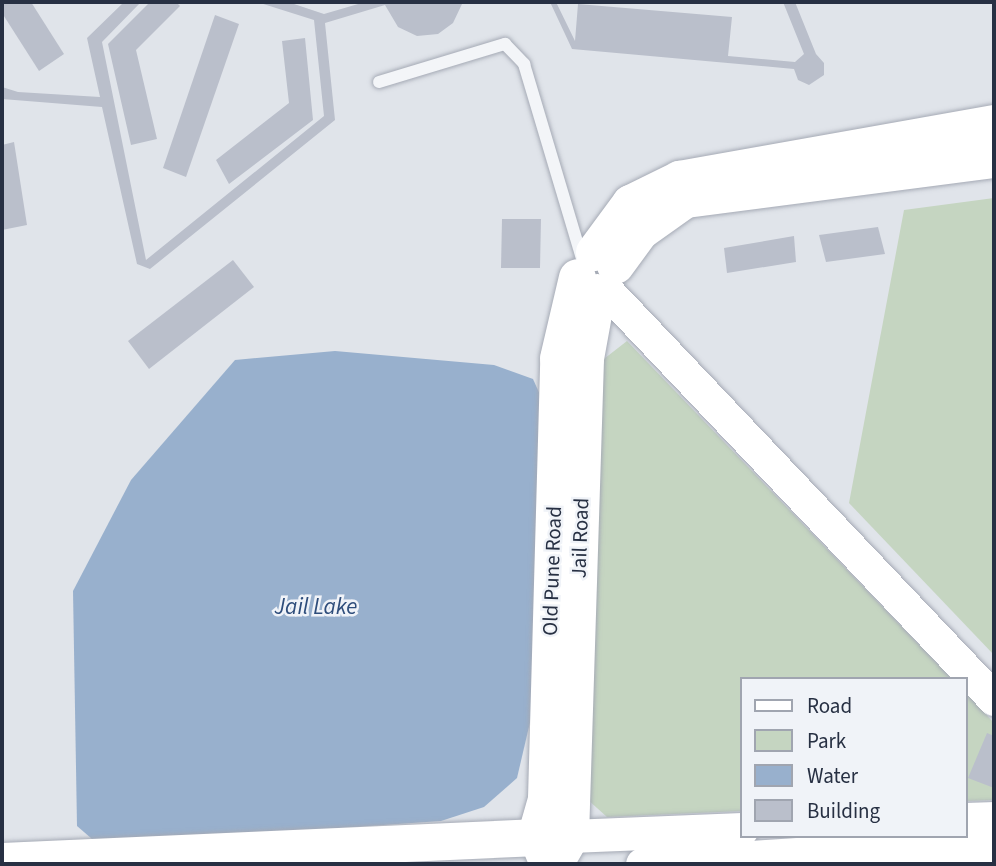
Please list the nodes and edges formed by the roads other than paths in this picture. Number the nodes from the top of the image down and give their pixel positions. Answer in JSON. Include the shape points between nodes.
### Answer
{"nodes":[{"id":1,"x":379,"y":82,"type":"dead end"},
{"id":2,"x":994,"y":123,"type":"edge"},
{"id":3,"x":994,"y":159,"type":"edge"},
{"id":4,"x":595,"y":272,"type":"junction"},
{"id":5,"x":994,"y":699,"type":"edge"},
{"id":6,"x":994,"y":818,"type":"edge"},
{"id":7,"x":968,"y":819,"type":"edge"},
{"id":8,"x":740,"y":828,"type":"edge"},
{"id":9,"x":994,"y":847,"type":"edge"},
{"id":10,"x":552,"y":850,"type":"edge"},
{"id":11,"x":125,"y":855,"type":"junction"},
{"id":12,"x":870,"y":857,"type":"edge"},
{"id":13,"x":2,"y":861,"type":"edge"},
{"id":14,"x":72,"y":864,"type":"edge"},
{"id":15,"x":642,"y":864,"type":"edge"}],
"edges":[{"from":1,"to":4,"type":"lane","via":[[505,44],[524,64]]},
{"from":2,"to":4,"type":"main road","name":"Old Pune Road","via":[[679,179],[630,202]]},
{"from":3,"to":4,"type":"main road","via":[[685,199]]},
{"from":4,"to":5,"type":"main road"},
{"from":4,"to":10,"type":"main road","name":"Old Pune Road","via":[[558,358],[546,798]]},
{"from":6,"to":7,"type":"main road"},
{"from":8,"to":10,"type":"main road"},
{"from":9,"to":12,"type":"main road"},
{"from":10,"to":11,"type":"main road"},
{"from":11,"to":13,"type":"main road"},
{"from":11,"to":14,"type":"main road"},
{"from":12,"to":15,"type":"main road"}]}
